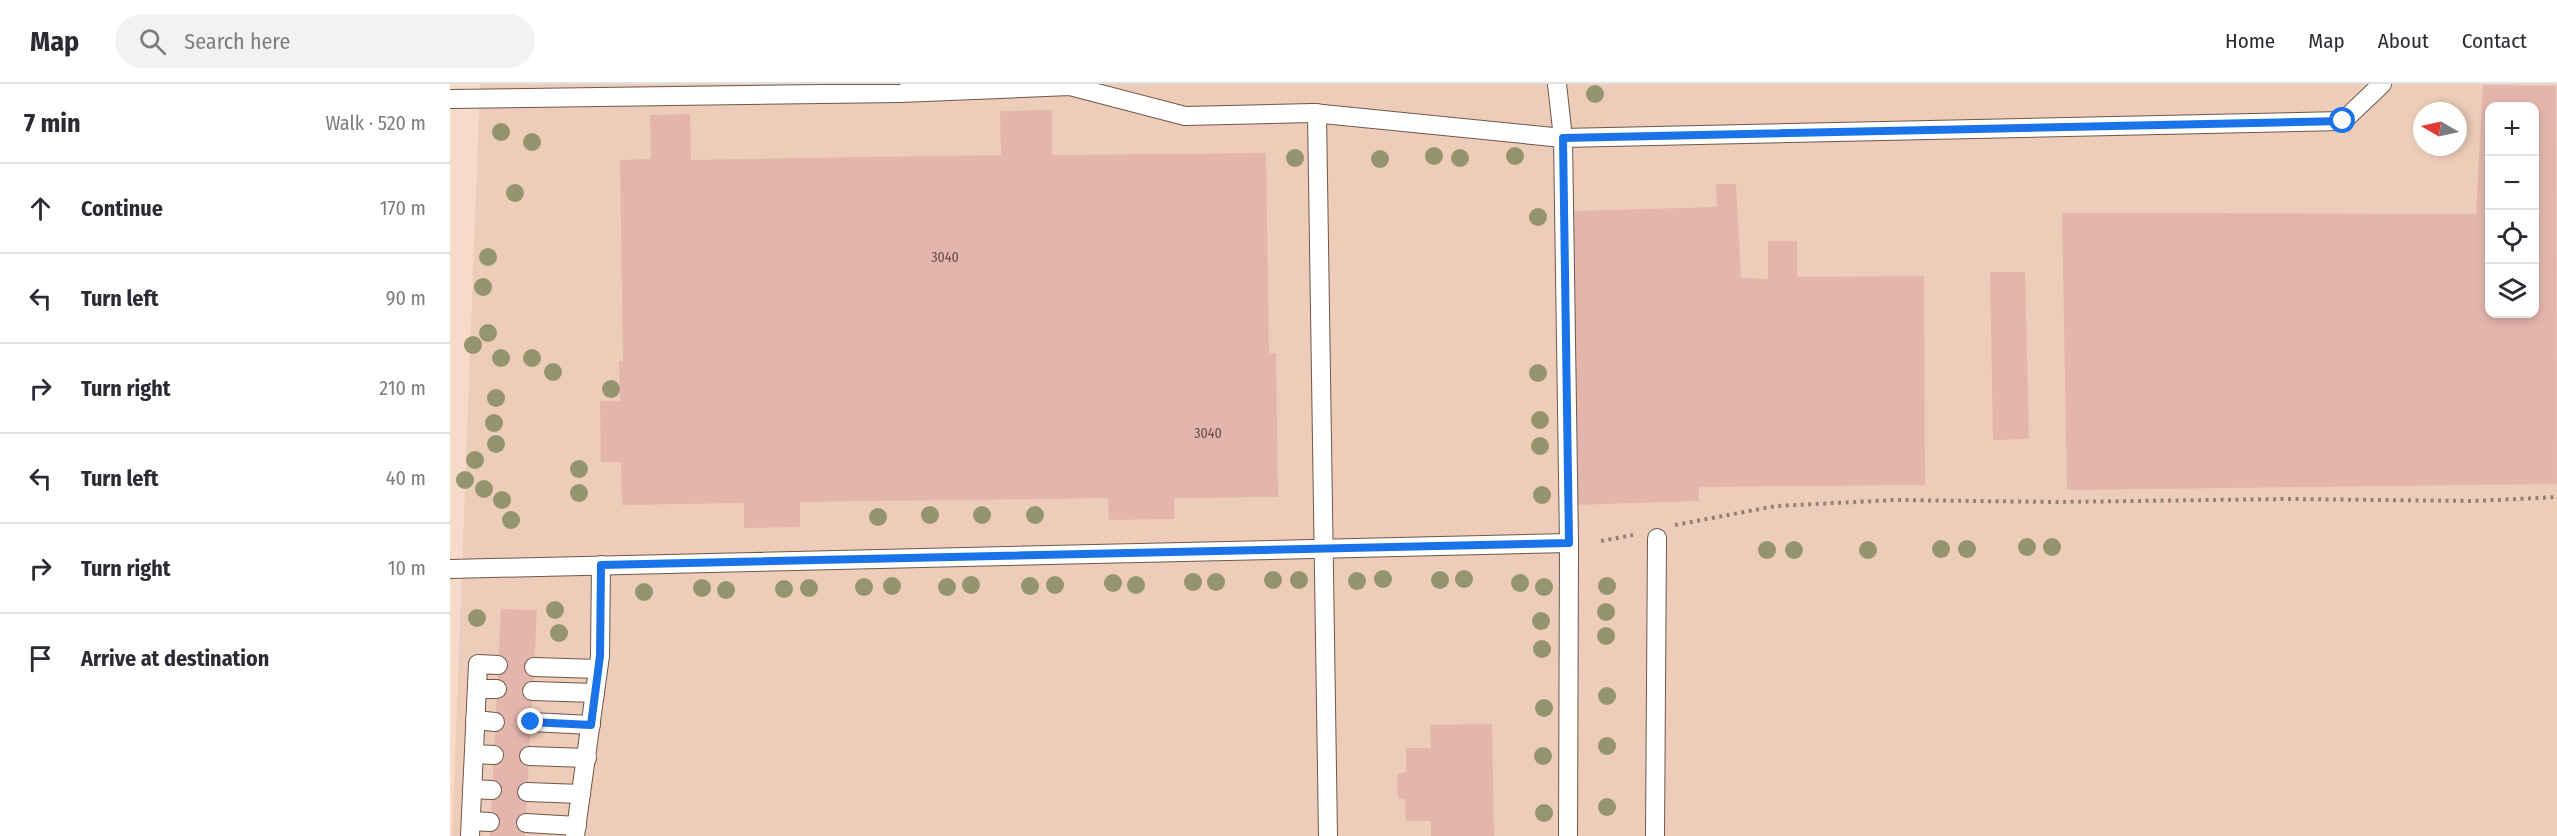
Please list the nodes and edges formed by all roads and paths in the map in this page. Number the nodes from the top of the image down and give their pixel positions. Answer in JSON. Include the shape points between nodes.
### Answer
{"nodes":[{"id":1,"x":1557,"y":84,"type":"edge"},
{"id":2,"x":2382,"y":84,"type":"edge"},
{"id":3,"x":450,"y":99,"type":"edge"},
{"id":4,"x":1317,"y":113,"type":"junction"},
{"id":5,"x":1563,"y":138,"type":"junction"},
{"id":6,"x":2557,"y":497,"type":"edge"},
{"id":7,"x":1655,"y":533,"type":"junction"},
{"id":8,"x":1601,"y":541,"type":"dead end"},
{"id":9,"x":1569,"y":543,"type":"junction"},
{"id":10,"x":1325,"y":548,"type":"junction"},
{"id":11,"x":601,"y":565,"type":"junction"},
{"id":12,"x":450,"y":569,"type":"edge"},
{"id":13,"x":498,"y":665,"type":"dead end"},
{"id":14,"x":534,"y":667,"type":"dead end"},
{"id":15,"x":598,"y":669,"type":"junction"},
{"id":16,"x":477,"y":688,"type":"junction"},
{"id":17,"x":497,"y":689,"type":"dead end"},
{"id":18,"x":532,"y":691,"type":"dead end"},
{"id":19,"x":595,"y":693,"type":"junction"},
{"id":20,"x":476,"y":720,"type":"junction"},
{"id":21,"x":495,"y":722,"type":"dead end"},
{"id":22,"x":531,"y":722,"type":"dead end"},
{"id":23,"x":591,"y":725,"type":"junction"},
{"id":24,"x":474,"y":754,"type":"junction"},
{"id":25,"x":494,"y":755,"type":"dead end"},
{"id":26,"x":529,"y":756,"type":"dead end"},
{"id":27,"x":586,"y":758,"type":"junction"},
{"id":28,"x":472,"y":789,"type":"junction"},
{"id":29,"x":492,"y":790,"type":"dead end"},
{"id":30,"x":527,"y":792,"type":"dead end"},
{"id":31,"x":581,"y":794,"type":"junction"},
{"id":32,"x":490,"y":822,"type":"dead end"},
{"id":33,"x":526,"y":823,"type":"dead end"},
{"id":34,"x":470,"y":828,"type":"edge"},
{"id":35,"x":576,"y":831,"type":"edge"},
{"id":36,"x":1328,"y":836,"type":"edge"},
{"id":37,"x":1568,"y":836,"type":"edge"},
{"id":38,"x":1655,"y":836,"type":"edge"}],
"edges":[{"from":1,"to":5,"type":"lane"},
{"from":2,"to":5,"type":"lane","via":[[2343,121]]},
{"from":3,"to":4,"type":"lane","via":[[901,93],[1070,86],[1185,116]]},
{"from":4,"to":5,"type":"lane"},
{"from":4,"to":10,"type":"lane"},
{"from":5,"to":9,"type":"lane"},
{"from":6,"to":7,"type":"path","via":[[2475,501],[1896,500],[1776,506]]},
{"from":7,"to":8,"type":"path"},
{"from":7,"to":38,"type":"lane"},
{"from":9,"to":10,"type":"lane"},
{"from":9,"to":37,"type":"lane"},
{"from":10,"to":11,"type":"lane"},
{"from":10,"to":36,"type":"lane"},
{"from":11,"to":12,"type":"lane"},
{"from":11,"to":15,"type":"lane"},
{"from":13,"to":16,"type":"lane","via":[[478,664]]},
{"from":14,"to":15,"type":"lane"},
{"from":15,"to":19,"type":"lane"},
{"from":16,"to":17,"type":"lane"},
{"from":16,"to":20,"type":"lane"},
{"from":18,"to":19,"type":"lane"},
{"from":19,"to":23,"type":"lane"},
{"from":20,"to":21,"type":"lane"},
{"from":20,"to":24,"type":"lane"},
{"from":22,"to":23,"type":"lane"},
{"from":23,"to":27,"type":"lane"},
{"from":24,"to":25,"type":"lane"},
{"from":24,"to":28,"type":"lane"},
{"from":26,"to":27,"type":"lane"},
{"from":27,"to":31,"type":"lane"},
{"from":28,"to":29,"type":"lane"},
{"from":28,"to":34,"type":"lane"},
{"from":30,"to":31,"type":"lane"},
{"from":31,"to":35,"type":"lane"},
{"from":32,"to":34,"type":"lane"},
{"from":33,"to":35,"type":"lane"}]}
